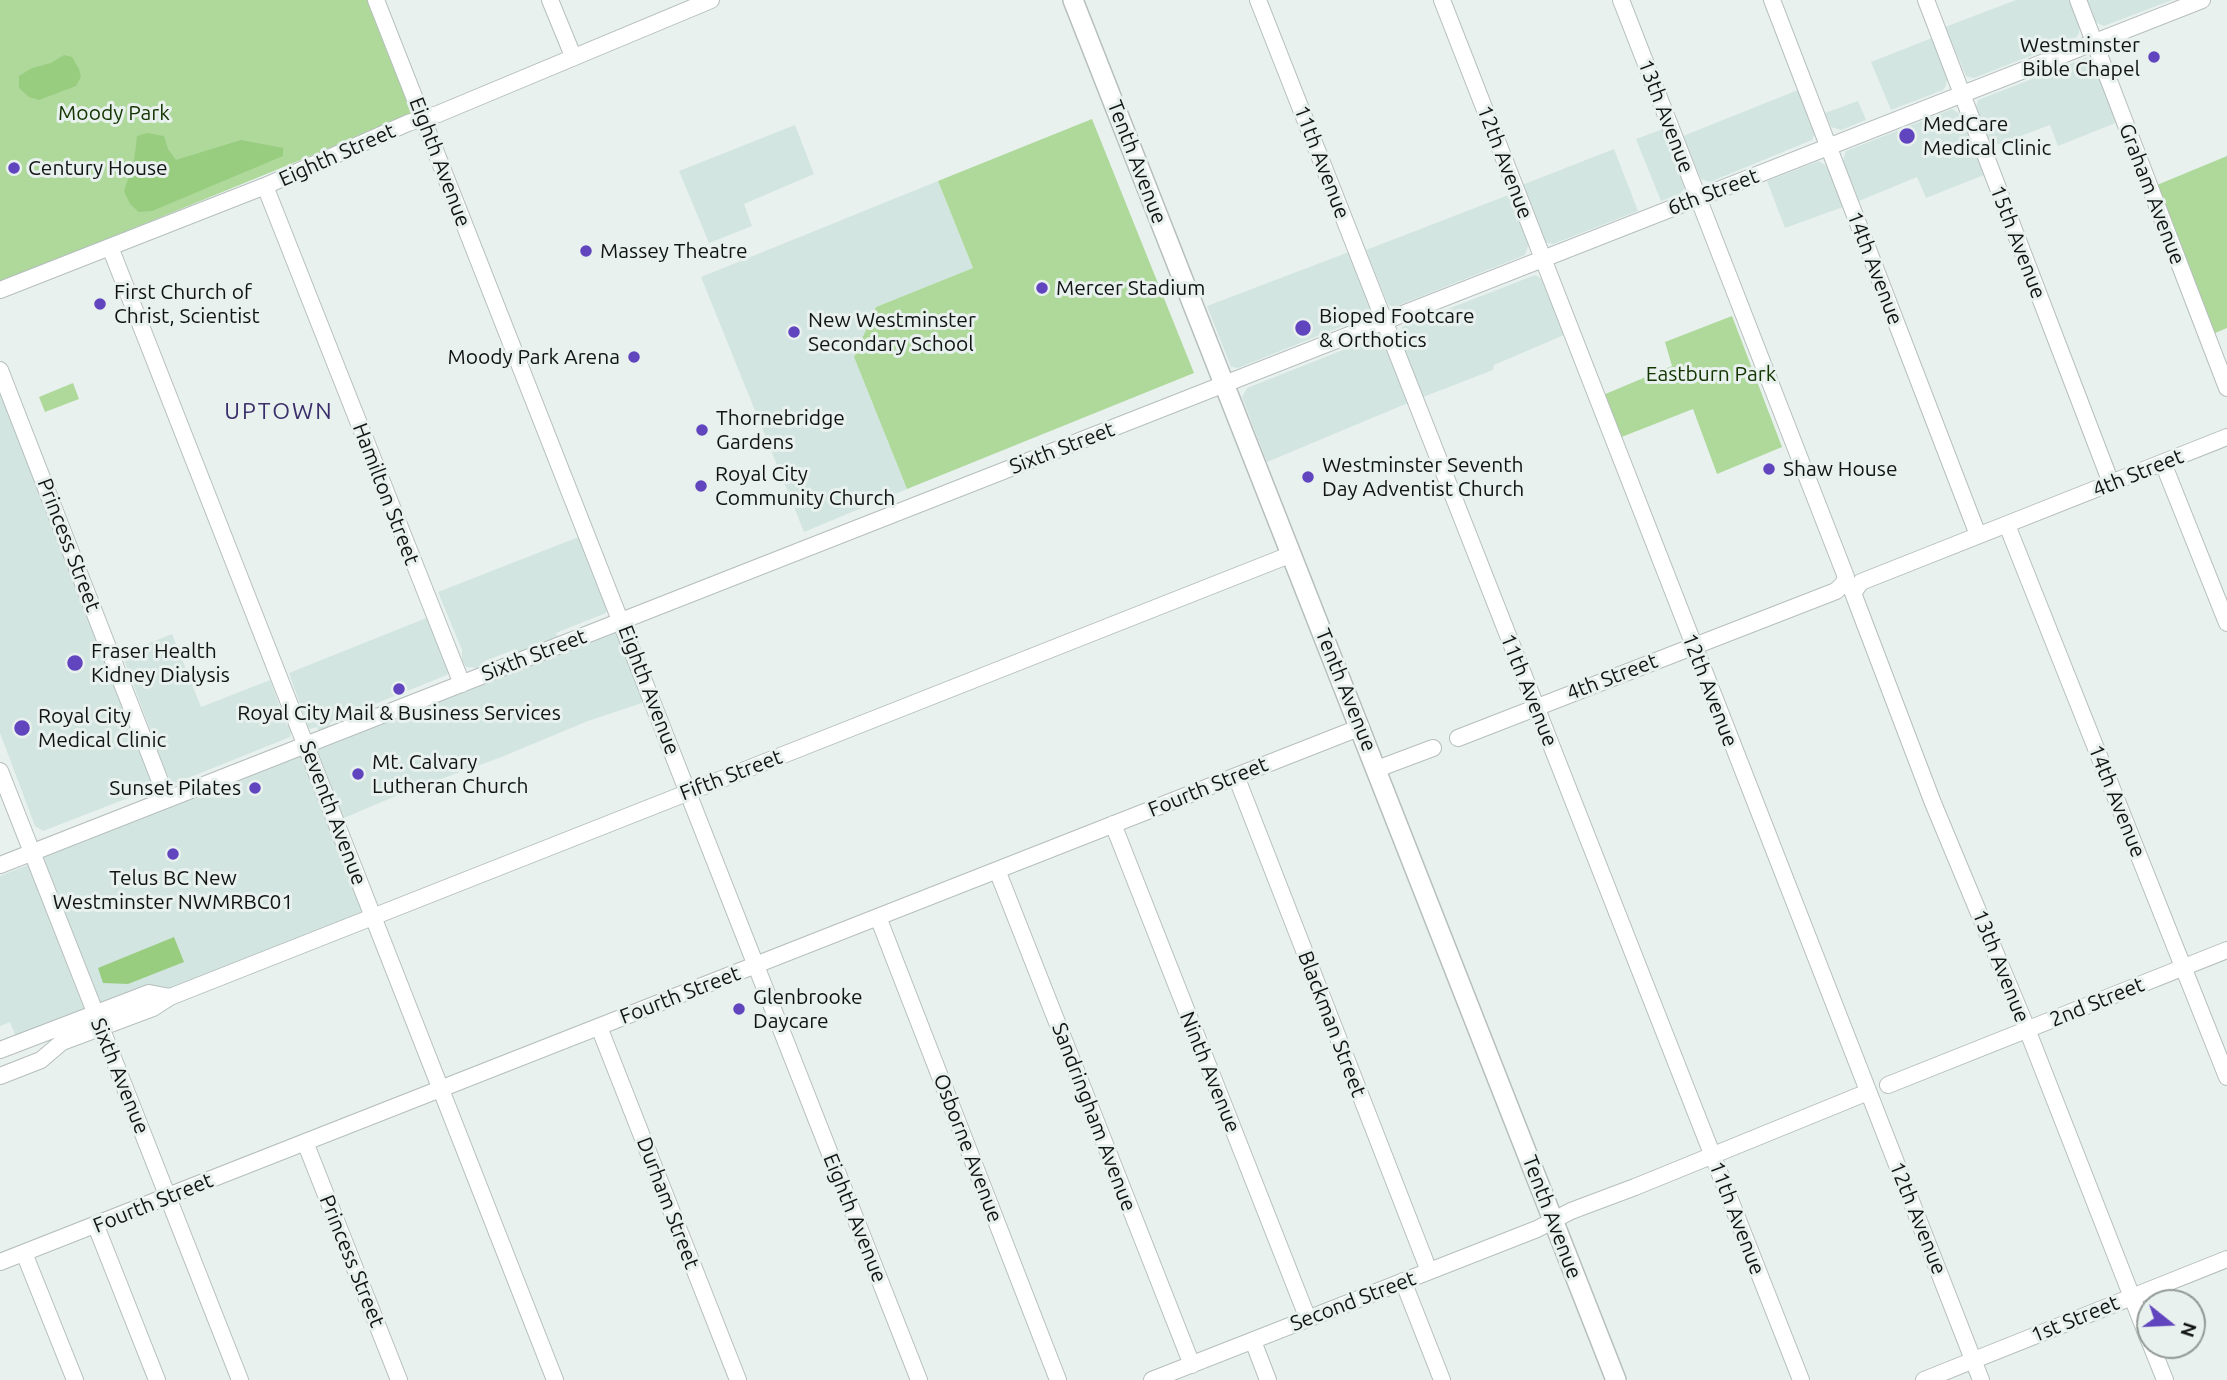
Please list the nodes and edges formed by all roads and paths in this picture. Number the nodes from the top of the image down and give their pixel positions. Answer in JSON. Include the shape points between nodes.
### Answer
{"nodes":[{"id":1,"x":376,"y":0,"type":"edge"},
{"id":2,"x":550,"y":0,"type":"edge"},
{"id":3,"x":710,"y":0,"type":"edge"},
{"id":4,"x":1073,"y":0,"type":"edge"},
{"id":5,"x":1258,"y":0,"type":"edge"},
{"id":6,"x":1442,"y":0,"type":"edge"},
{"id":7,"x":1621,"y":0,"type":"edge"},
{"id":8,"x":1772,"y":0,"type":"edge"},
{"id":9,"x":1926,"y":0,"type":"edge"},
{"id":10,"x":2078,"y":0,"type":"edge"},
{"id":11,"x":2202,"y":0,"type":"edge"},
{"id":12,"x":2094,"y":41,"type":"junction"},
{"id":13,"x":573,"y":56,"type":"junction"},
{"id":14,"x":1961,"y":94,"type":"junction"},
{"id":15,"x":423,"y":120,"type":"junction"},
{"id":16,"x":1828,"y":146,"type":"junction"},
{"id":17,"x":265,"y":186,"type":"junction"},
{"id":18,"x":1698,"y":198,"type":"junction"},
{"id":19,"x":110,"y":247,"type":"junction"},
{"id":20,"x":1543,"y":259,"type":"junction"},
{"id":21,"x":0,"y":290,"type":"edge"},
{"id":22,"x":1385,"y":322,"type":"junction"},
{"id":23,"x":0,"y":370,"type":"edge"},
{"id":24,"x":1224,"y":384,"type":"junction"},
{"id":25,"x":2227,"y":388,"type":"edge"},
{"id":26,"x":2227,"y":437,"type":"edge"},
{"id":27,"x":2163,"y":463,"type":"junction"},
{"id":28,"x":2111,"y":483,"type":"junction"},
{"id":29,"x":2007,"y":524,"type":"junction"},
{"id":30,"x":1978,"y":535,"type":"junction"},
{"id":31,"x":1292,"y":554,"type":"junction"},
{"id":32,"x":1849,"y":586,"type":"junction"},
{"id":33,"x":622,"y":621,"type":"junction"},
{"id":34,"x":2227,"y":623,"type":"edge"},
{"id":35,"x":1693,"y":647,"type":"junction"},
{"id":36,"x":462,"y":684,"type":"junction"},
{"id":37,"x":1535,"y":707,"type":"junction"},
{"id":38,"x":1361,"y":727,"type":"junction"},
{"id":39,"x":1458,"y":738,"type":"dead end"},
{"id":40,"x":306,"y":745,"type":"junction"},
{"id":41,"x":1433,"y":748,"type":"dead end"},
{"id":42,"x":1377,"y":769,"type":"junction"},
{"id":43,"x":0,"y":771,"type":"edge"},
{"id":44,"x":1236,"y":776,"type":"junction"},
{"id":45,"x":689,"y":792,"type":"junction"},
{"id":46,"x":167,"y":799,"type":"junction"},
{"id":47,"x":1113,"y":824,"type":"junction"},
{"id":48,"x":32,"y":853,"type":"junction"},
{"id":49,"x":0,"y":865,"type":"edge"},
{"id":50,"x":997,"y":870,"type":"junction"},
{"id":51,"x":373,"y":916,"type":"junction"},
{"id":52,"x":878,"y":917,"type":"junction"},
{"id":53,"x":2227,"y":950,"type":"edge"},
{"id":54,"x":755,"y":965,"type":"junction"},
{"id":55,"x":2184,"y":967,"type":"junction"},
{"id":56,"x":97,"y":1020,"type":"junction"},
{"id":57,"x":599,"y":1027,"type":"junction"},
{"id":58,"x":2027,"y":1029,"type":"junction"},
{"id":59,"x":0,"y":1050,"type":"edge"},
{"id":60,"x":0,"y":1076,"type":"edge"},
{"id":61,"x":2227,"y":1077,"type":"edge"},
{"id":62,"x":1888,"y":1085,"type":"dead end"},
{"id":63,"x":441,"y":1089,"type":"junction"},
{"id":64,"x":1868,"y":1092,"type":"junction"},
{"id":65,"x":305,"y":1142,"type":"junction"},
{"id":66,"x":1712,"y":1155,"type":"junction"},
{"id":67,"x":168,"y":1196,"type":"junction"},
{"id":68,"x":1554,"y":1220,"type":"junction"},
{"id":69,"x":96,"y":1226,"type":"junction"},
{"id":70,"x":24,"y":1253,"type":"junction"},
{"id":71,"x":2227,"y":1259,"type":"edge"},
{"id":72,"x":0,"y":1262,"type":"edge"},
{"id":73,"x":1429,"y":1271,"type":"junction"},
{"id":74,"x":1404,"y":1281,"type":"junction"},
{"id":75,"x":2132,"y":1297,"type":"junction"},
{"id":76,"x":2136,"y":1307,"type":"edge"},
{"id":77,"x":1308,"y":1319,"type":"junction"},
{"id":78,"x":1253,"y":1340,"type":"junction"},
{"id":79,"x":2156,"y":1359,"type":"edge"},
{"id":80,"x":1974,"y":1360,"type":"junction"},
{"id":81,"x":1192,"y":1365,"type":"junction"},
{"id":82,"x":75,"y":1380,"type":"edge"},
{"id":83,"x":157,"y":1380,"type":"edge"},
{"id":84,"x":240,"y":1380,"type":"edge"},
{"id":85,"x":399,"y":1380,"type":"edge"},
{"id":86,"x":555,"y":1380,"type":"edge"},
{"id":87,"x":738,"y":1380,"type":"edge"},
{"id":88,"x":919,"y":1380,"type":"edge"},
{"id":89,"x":1058,"y":1380,"type":"edge"},
{"id":90,"x":1152,"y":1380,"type":"edge"},
{"id":91,"x":1268,"y":1380,"type":"edge"},
{"id":92,"x":1442,"y":1380,"type":"edge"},
{"id":93,"x":1616,"y":1380,"type":"edge"},
{"id":94,"x":1801,"y":1380,"type":"edge"},
{"id":95,"x":1924,"y":1380,"type":"edge"},
{"id":96,"x":1981,"y":1380,"type":"edge"},
{"id":97,"x":2165,"y":1380,"type":"edge"}],
"edges":[{"from":1,"to":15,"type":"street","name":"Eighth Avenue"},
{"from":2,"to":13,"type":"street"},
{"from":3,"to":13,"type":"street","name":"Eighth Street"},
{"from":4,"to":24,"type":"main road","name":"Tenth Avenue"},
{"from":5,"to":22,"type":"street","name":"11th Avenue"},
{"from":6,"to":20,"type":"street","name":"12th Avenue"},
{"from":7,"to":18,"type":"street","name":"13th Avenue"},
{"from":8,"to":16,"type":"street","name":"14th Avenue"},
{"from":9,"to":14,"type":"street","name":"15th Avenue"},
{"from":10,"to":12,"type":"street","name":"Graham Avenue"},
{"from":11,"to":12,"type":"street","name":"6th Street"},
{"from":12,"to":14,"type":"street","name":"6th Street"},
{"from":12,"to":25,"type":"street","name":"Graham Avenue"},
{"from":13,"to":15,"type":"street","name":"Eighth Street"},
{"from":14,"to":16,"type":"street","name":"6th Street"},
{"from":14,"to":28,"type":"street","name":"15th Avenue"},
{"from":15,"to":17,"type":"street","name":"Eighth Street"},
{"from":15,"to":33,"type":"street","name":"Eighth Avenue"},
{"from":16,"to":18,"type":"street","name":"6th Street"},
{"from":16,"to":30,"type":"street","name":"14th Avenue"},
{"from":17,"to":19,"type":"street","name":"Eighth Street"},
{"from":17,"to":36,"type":"street","name":"Hamilton Street"},
{"from":18,"to":20,"type":"street","name":"6th Street"},
{"from":18,"to":32,"type":"street","name":"13th Avenue"},
{"from":19,"to":21,"type":"street","name":"Eighth Street"},
{"from":19,"to":40,"type":"street","name":"Seventh Avenue"},
{"from":20,"to":22,"type":"street","name":"6th Street"},
{"from":20,"to":35,"type":"street","name":"12th Avenue"},
{"from":22,"to":24,"type":"street","name":"6th Street"},
{"from":22,"to":37,"type":"street","name":"11th Avenue"},
{"from":23,"to":46,"type":"street","name":"Princess Street"},
{"from":24,"to":31,"type":"main road","name":"Tenth Avenue"},
{"from":24,"to":33,"type":"street","name":"Sixth Street"},
{"from":26,"to":27,"type":"street","name":"4th Street"},
{"from":27,"to":28,"type":"street","name":"4th Street"},
{"from":27,"to":34,"type":"street"},
{"from":28,"to":29,"type":"street","name":"4th Street"},
{"from":29,"to":30,"type":"street","name":"4th Street"},
{"from":29,"to":55,"type":"street","name":"14th Avenue"},
{"from":30,"to":32,"type":"street","name":"4th Street"},
{"from":31,"to":38,"type":"main road","name":"Tenth Avenue"},
{"from":31,"to":45,"type":"street","name":"Fifth Street"},
{"from":32,"to":35,"type":"street","name":"4th Street"},
{"from":32,"to":58,"type":"street","name":"13th Avenue"},
{"from":33,"to":36,"type":"street","name":"Sixth Street"},
{"from":33,"to":45,"type":"street","name":"Eighth Avenue"},
{"from":35,"to":37,"type":"street","name":"4th Street"},
{"from":35,"to":64,"type":"street","name":"12th Avenue"},
{"from":36,"to":40,"type":"street","name":"Sixth Street"},
{"from":37,"to":39,"type":"street","name":"4th Street"},
{"from":37,"to":66,"type":"street","name":"11th Avenue"},
{"from":38,"to":42,"type":"main road","name":"Tenth Avenue"},
{"from":38,"to":44,"type":"street","name":"Fourth Street"},
{"from":40,"to":46,"type":"street","name":"Sixth Street"},
{"from":40,"to":51,"type":"street","name":"Seventh Avenue"},
{"from":41,"to":42,"type":"street"},
{"from":42,"to":68,"type":"main road","name":"Tenth Avenue"},
{"from":43,"to":48,"type":"street","name":"Sixth Avenue"},
{"from":44,"to":47,"type":"street","name":"Fourth Street"},
{"from":44,"to":73,"type":"street","name":"Blackman Street"},
{"from":45,"to":51,"type":"street","name":"Fifth Street"},
{"from":45,"to":54,"type":"street","name":"Eighth Avenue"},
{"from":46,"to":48,"type":"street","name":"Sixth Street"},
{"from":47,"to":50,"type":"street","name":"Fourth Street"},
{"from":47,"to":77,"type":"street","name":"Ninth Avenue"},
{"from":48,"to":49,"type":"street","name":"Sixth Street"},
{"from":48,"to":56,"type":"street","name":"Sixth Avenue"},
{"from":50,"to":52,"type":"street","name":"Fourth Street"},
{"from":50,"to":81,"type":"street","name":"Sandringham Avenue"},
{"from":51,"to":56,"type":"street","name":"Fifth Street","via":[[170,997],[149,993]]},
{"from":51,"to":63,"type":"street","name":"Seventh Avenue"},
{"from":52,"to":54,"type":"street","name":"Fourth Street"},
{"from":52,"to":89,"type":"street","name":"Osborne Avenue"},
{"from":53,"to":55,"type":"street","name":"2nd Street"},
{"from":54,"to":57,"type":"street","name":"Fourth Street"},
{"from":54,"to":88,"type":"street","name":"Eighth Avenue"},
{"from":55,"to":58,"type":"street","name":"2nd Street"},
{"from":55,"to":61,"type":"street","name":"14th Avenue"},
{"from":56,"to":59,"type":"street","name":"Fifth Street"},
{"from":56,"to":60,"type":"street","name":"Fifth Street","via":[[41,1060]]},
{"from":56,"to":67,"type":"street","name":"Sixth Avenue"},
{"from":57,"to":63,"type":"street","name":"Fourth Street"},
{"from":57,"to":87,"type":"street","name":"Durham Street"},
{"from":58,"to":62,"type":"street","name":"2nd Street"},
{"from":58,"to":75,"type":"street","name":"13th Avenue"},
{"from":63,"to":65,"type":"street","name":"Fourth Street"},
{"from":63,"to":86,"type":"street","name":"Seventh Avenue"},
{"from":64,"to":66,"type":"street"},
{"from":64,"to":80,"type":"street","name":"12th Avenue"},
{"from":65,"to":67,"type":"street","name":"Fourth Street"},
{"from":65,"to":85,"type":"street","name":"Princess Street"},
{"from":66,"to":68,"type":"street"},
{"from":66,"to":94,"type":"street","name":"11th Avenue"},
{"from":67,"to":69,"type":"street","name":"Fourth Street"},
{"from":67,"to":84,"type":"street","name":"Sixth Avenue"},
{"from":68,"to":73,"type":"street","name":"Second Street"},
{"from":68,"to":93,"type":"main road","name":"Tenth Avenue"},
{"from":69,"to":70,"type":"street","name":"Fourth Street"},
{"from":69,"to":83,"type":"street"},
{"from":70,"to":72,"type":"street","name":"Fourth Street"},
{"from":70,"to":82,"type":"street"},
{"from":71,"to":75,"type":"street","name":"1st Street"},
{"from":73,"to":74,"type":"street","name":"Second Street"},
{"from":74,"to":77,"type":"street","name":"Second Street"},
{"from":74,"to":92,"type":"street"},
{"from":75,"to":76,"type":"street","name":"13th Avenue"},
{"from":75,"to":80,"type":"street","name":"1st Street"},
{"from":77,"to":78,"type":"street","name":"Second Street"},
{"from":78,"to":81,"type":"street","name":"Second Street"},
{"from":78,"to":91,"type":"street"},
{"from":79,"to":97,"type":"street","name":"13th Avenue"},
{"from":80,"to":95,"type":"street","name":"1st Street"},
{"from":80,"to":96,"type":"street","name":"12th Avenue"},
{"from":81,"to":90,"type":"street","name":"Second Street"}]}
